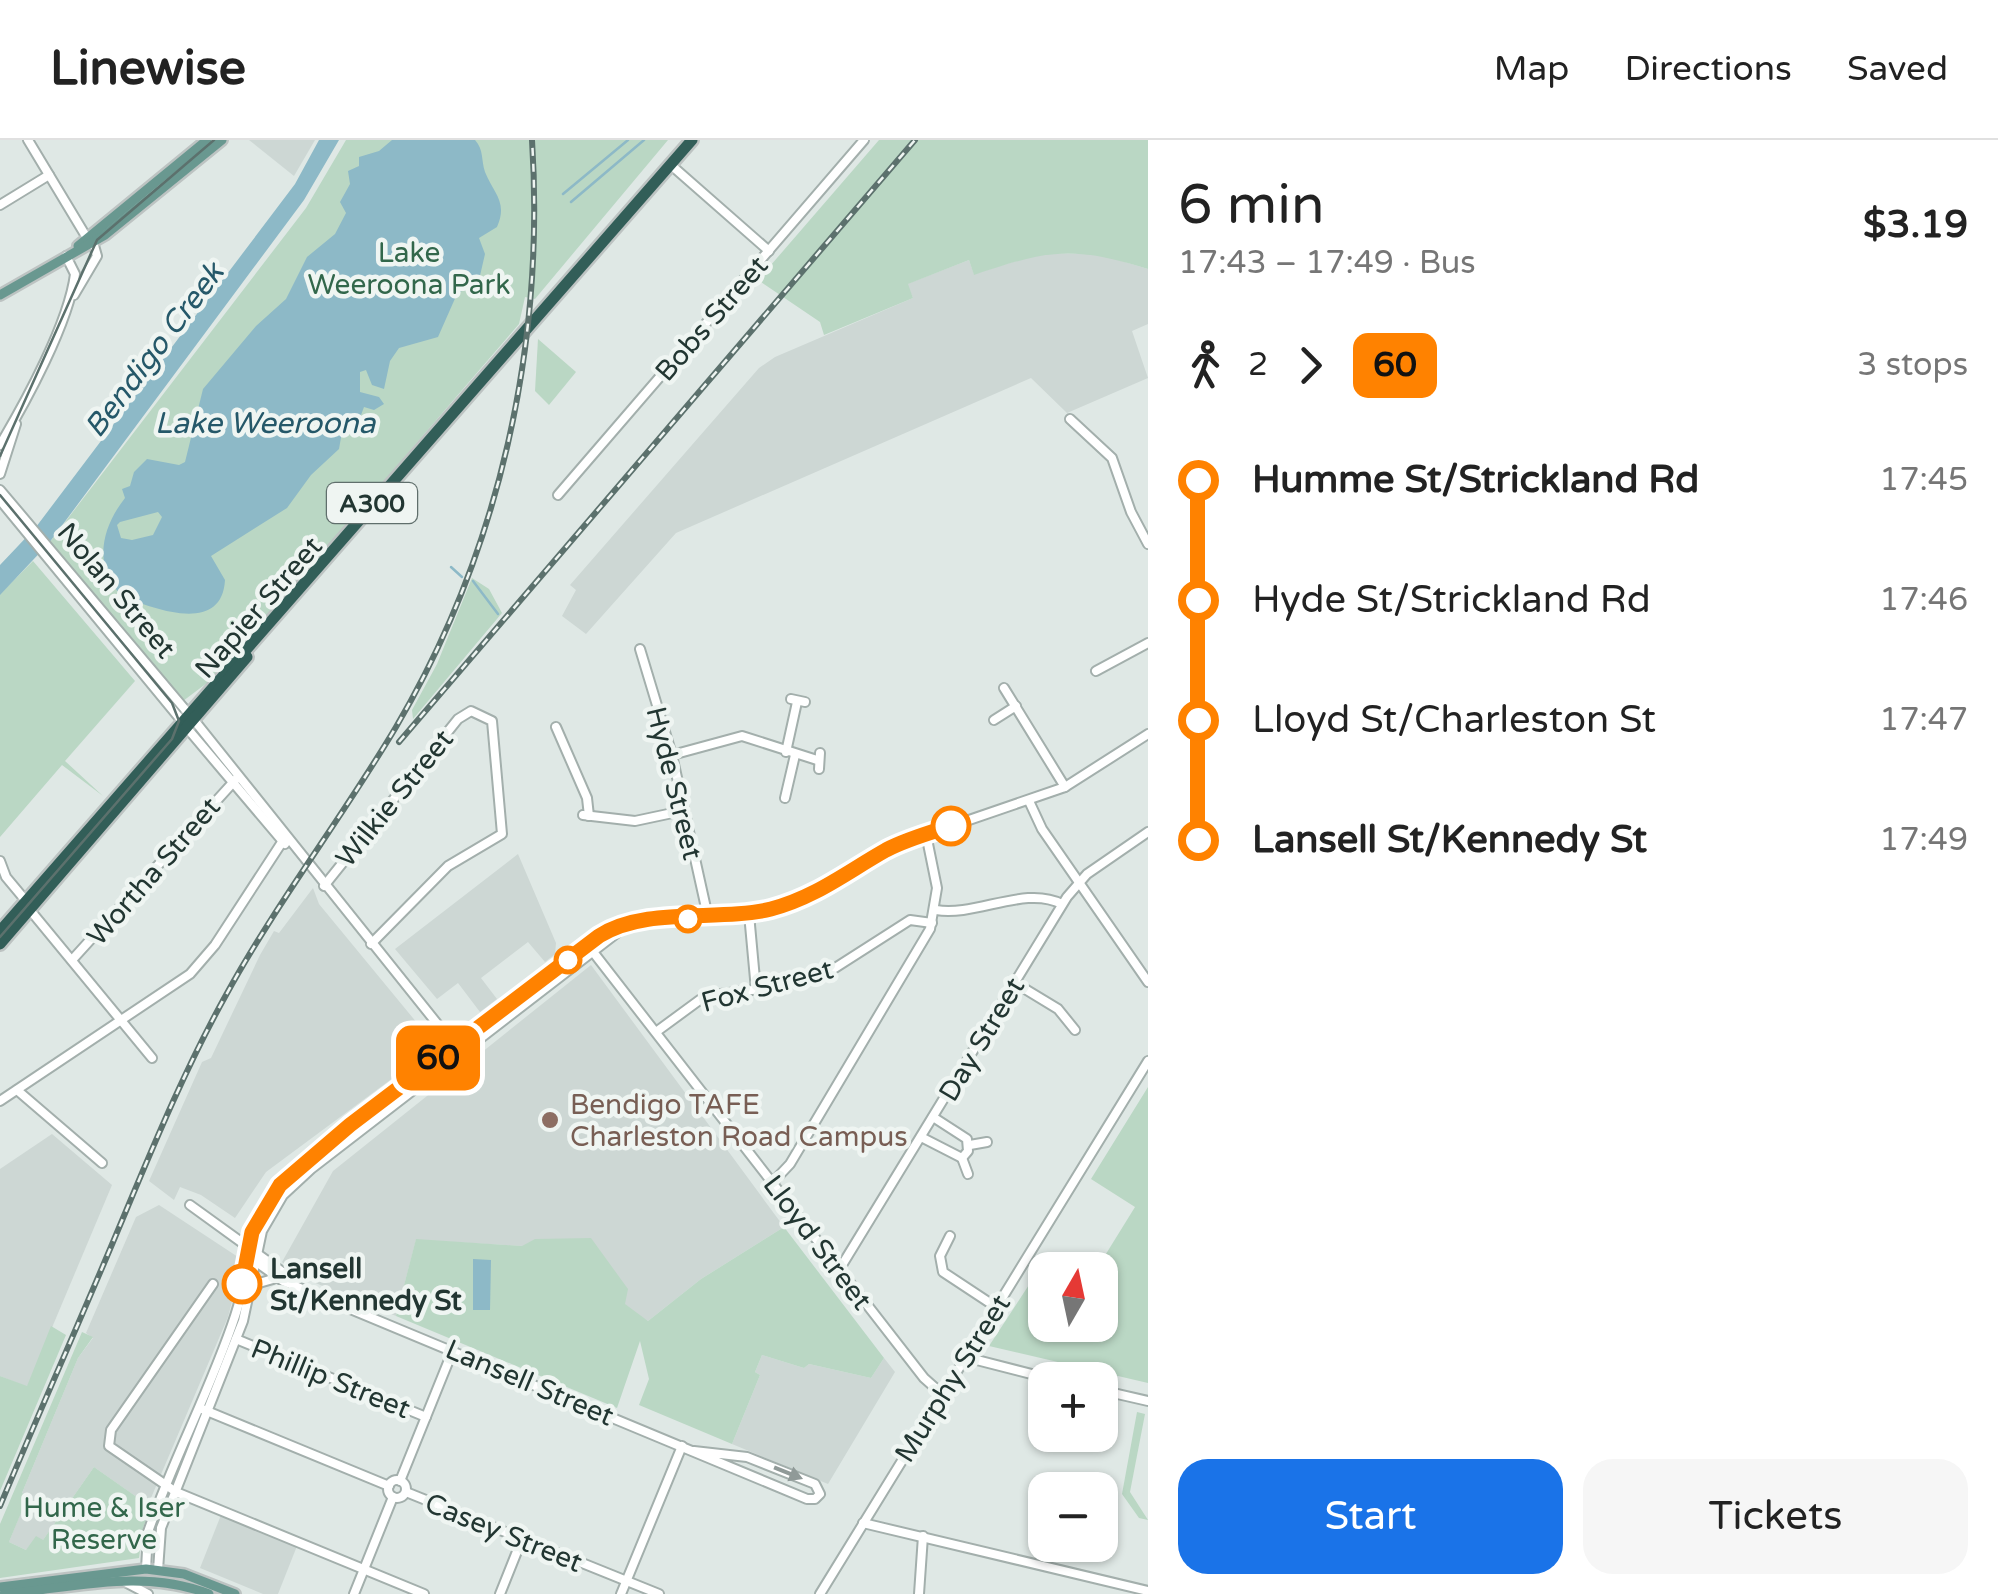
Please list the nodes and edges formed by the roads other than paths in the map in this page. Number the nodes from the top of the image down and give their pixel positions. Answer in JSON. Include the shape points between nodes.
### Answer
{"nodes":[{"id":1,"x":28,"y":140,"type":"edge"},
{"id":2,"x":207,"y":140,"type":"edge"},
{"id":3,"x":222,"y":140,"type":"edge"},
{"id":4,"x":684,"y":140,"type":"edge"},
{"id":5,"x":692,"y":140,"type":"edge"},
{"id":6,"x":864,"y":140,"type":"edge"},
{"id":7,"x":668,"y":163,"type":"junction"},
{"id":8,"x":49,"y":175,"type":"junction"},
{"id":9,"x":0,"y":205,"type":"edge"},
{"id":10,"x":90,"y":240,"type":"junction"},
{"id":11,"x":769,"y":251,"type":"junction"},
{"id":12,"x":66,"y":256,"type":"junction"},
{"id":13,"x":0,"y":296,"type":"edge"},
{"id":14,"x":66,"y":307,"type":"junction"},
{"id":15,"x":1070,"y":418,"type":"dead end"},
{"id":16,"x":17,"y":419,"type":"junction"},
{"id":17,"x":0,"y":446,"type":"edge"},
{"id":18,"x":0,"y":474,"type":"edge"},
{"id":19,"x":0,"y":490,"type":"edge"},
{"id":20,"x":558,"y":496,"type":"dead end"},
{"id":21,"x":0,"y":500,"type":"edge"},
{"id":22,"x":29,"y":530,"type":"junction"},
{"id":23,"x":1148,"y":544,"type":"edge"},
{"id":24,"x":1148,"y":643,"type":"edge"},
{"id":25,"x":640,"y":649,"type":"dead end"},
{"id":26,"x":1096,"y":671,"type":"dead end"},
{"id":27,"x":1004,"y":688,"type":"dead end"},
{"id":28,"x":798,"y":701,"type":"dead end"},
{"id":29,"x":1016,"y":706,"type":"junction"},
{"id":30,"x":188,"y":720,"type":"junction"},
{"id":31,"x":994,"y":720,"type":"dead end"},
{"id":32,"x":556,"y":727,"type":"dead end"},
{"id":33,"x":1148,"y":734,"type":"edge"},
{"id":34,"x":790,"y":753,"type":"junction"},
{"id":35,"x":672,"y":755,"type":"junction"},
{"id":36,"x":819,"y":760,"type":"dead end"},
{"id":37,"x":235,"y":779,"type":"junction"},
{"id":38,"x":1066,"y":787,"type":"junction"},
{"id":39,"x":785,"y":798,"type":"dead end"},
{"id":40,"x":1029,"y":801,"type":"junction"},
{"id":41,"x":682,"y":811,"type":"junction"},
{"id":42,"x":1148,"y":832,"type":"edge"},
{"id":43,"x":926,"y":834,"type":"junction"},
{"id":44,"x":284,"y":838,"type":"junction"},
{"id":45,"x":0,"y":861,"type":"edge"},
{"id":46,"x":1079,"y":882,"type":"junction"},
{"id":47,"x":324,"y":886,"type":"junction"},
{"id":48,"x":1062,"y":904,"type":"junction"},
{"id":49,"x":28,"y":906,"type":"junction"},
{"id":50,"x":936,"y":910,"type":"junction"},
{"id":51,"x":749,"y":914,"type":"junction"},
{"id":52,"x":708,"y":917,"type":"junction"},
{"id":53,"x":932,"y":923,"type":"junction"},
{"id":54,"x":0,"y":931,"type":"edge"},
{"id":55,"x":0,"y":944,"type":"edge"},
{"id":56,"x":371,"y":944,"type":"junction"},
{"id":57,"x":589,"y":947,"type":"junction"},
{"id":58,"x":72,"y":960,"type":"junction"},
{"id":59,"x":1015,"y":982,"type":"junction"},
{"id":60,"x":1148,"y":982,"type":"edge"},
{"id":61,"x":756,"y":990,"type":"junction"},
{"id":62,"x":120,"y":1021,"type":"junction"},
{"id":63,"x":1075,"y":1030,"type":"dead end"},
{"id":64,"x":656,"y":1032,"type":"junction"},
{"id":65,"x":454,"y":1045,"type":"junction"},
{"id":66,"x":461,"y":1054,"type":"junction"},
{"id":67,"x":152,"y":1058,"type":"dead end"},
{"id":68,"x":1148,"y":1062,"type":"edge"},
{"id":69,"x":411,"y":1086,"type":"junction"},
{"id":70,"x":17,"y":1090,"type":"junction"},
{"id":71,"x":0,"y":1102,"type":"edge"},
{"id":72,"x":933,"y":1117,"type":"junction"},
{"id":73,"x":921,"y":1137,"type":"junction"},
{"id":74,"x":987,"y":1142,"type":"dead end"},
{"id":75,"x":970,"y":1145,"type":"junction"},
{"id":76,"x":962,"y":1158,"type":"junction"},
{"id":77,"x":102,"y":1163,"type":"dead end"},
{"id":78,"x":968,"y":1174,"type":"dead end"},
{"id":79,"x":772,"y":1182,"type":"junction"},
{"id":80,"x":190,"y":1205,"type":"dead end"},
{"id":81,"x":950,"y":1236,"type":"dead end"},
{"id":82,"x":251,"y":1253,"type":"junction"},
{"id":83,"x":838,"y":1270,"type":"junction"},
{"id":84,"x":283,"y":1281,"type":"junction"},
{"id":85,"x":213,"y":1284,"type":"dead end"},
{"id":86,"x":310,"y":1290,"type":"junction"},
{"id":87,"x":248,"y":1300,"type":"junction"},
{"id":88,"x":996,"y":1307,"type":"junction"},
{"id":89,"x":236,"y":1339,"type":"junction"},
{"id":90,"x":453,"y":1350,"type":"junction"},
{"id":91,"x":965,"y":1356,"type":"junction"},
{"id":92,"x":1028,"y":1373,"type":"edge"},
{"id":93,"x":942,"y":1394,"type":"junction"},
{"id":94,"x":1118,"y":1394,"type":"edge"},
{"id":95,"x":1148,"y":1401,"type":"edge"},
{"id":96,"x":202,"y":1409,"type":"junction"},
{"id":97,"x":426,"y":1417,"type":"junction"},
{"id":98,"x":682,"y":1446,"type":"junction"},
{"id":99,"x":694,"y":1451,"type":"junction"},
{"id":100,"x":400,"y":1481,"type":"junction"},
{"id":101,"x":166,"y":1486,"type":"junction"},
{"id":102,"x":389,"y":1486,"type":"junction"},
{"id":103,"x":176,"y":1492,"type":"junction"},
{"id":104,"x":406,"y":1492,"type":"junction"},
{"id":105,"x":393,"y":1497,"type":"junction"},
{"id":106,"x":863,"y":1524,"type":"junction"},
{"id":107,"x":923,"y":1536,"type":"junction"},
{"id":108,"x":522,"y":1539,"type":"junction"},
{"id":109,"x":146,"y":1569,"type":"junction"},
{"id":110,"x":364,"y":1569,"type":"junction"},
{"id":111,"x":158,"y":1570,"type":"junction"},
{"id":112,"x":122,"y":1580,"type":"junction"},
{"id":113,"x":155,"y":1581,"type":"junction"},
{"id":114,"x":627,"y":1581,"type":"junction"},
{"id":115,"x":0,"y":1587,"type":"edge"},
{"id":116,"x":1148,"y":1591,"type":"edge"},
{"id":117,"x":17,"y":1593,"type":"edge"},
{"id":118,"x":4,"y":1594,"type":"edge"},
{"id":119,"x":148,"y":1594,"type":"edge"},
{"id":120,"x":156,"y":1594,"type":"edge"},
{"id":121,"x":166,"y":1594,"type":"edge"},
{"id":122,"x":209,"y":1594,"type":"edge"},
{"id":123,"x":235,"y":1594,"type":"edge"},
{"id":124,"x":354,"y":1594,"type":"edge"},
{"id":125,"x":424,"y":1594,"type":"edge"},
{"id":126,"x":500,"y":1594,"type":"edge"},
{"id":127,"x":621,"y":1594,"type":"edge"},
{"id":128,"x":659,"y":1594,"type":"edge"},
{"id":129,"x":820,"y":1594,"type":"edge"},
{"id":130,"x":919,"y":1594,"type":"edge"}],
"edges":[{"from":1,"to":8,"type":"street"},
{"from":2,"to":10,"type":"main road"},
{"from":3,"to":10,"type":"main road"},
{"from":4,"to":7,"type":"highway","name":"Napier Street","number":"A300"},
{"from":5,"to":7,"type":"highway","name":"Napier Street","number":"A300"},
{"from":6,"to":11,"type":"street","name":"Bobs Street"},
{"from":7,"to":11,"type":"street"},
{"from":7,"to":30,"type":"highway","name":"Napier Street","number":"A300"},
{"from":8,"to":9,"type":"street"},
{"from":8,"to":10,"type":"street"},
{"from":10,"to":12,"type":"main road"},
{"from":10,"to":14,"type":"street","via":[[97,256]]},
{"from":11,"to":20,"type":"street","name":"Bobs Street"},
{"from":12,"to":13,"type":"main road"},
{"from":12,"to":14,"type":"street","via":[[75,277]]},
{"from":14,"to":16,"type":"street"},
{"from":15,"to":23,"type":"street","via":[[1112,458]]},
{"from":16,"to":17,"type":"street"},
{"from":16,"to":18,"type":"street"},
{"from":19,"to":22,"type":"street","name":"Nolan Street"},
{"from":21,"to":22,"type":"street","name":"Nolan Street"},
{"from":22,"to":30,"type":"street","name":"Nolan Street"},
{"from":24,"to":26,"type":"street"},
{"from":25,"to":35,"type":"street","name":"Hyde Street"},
{"from":27,"to":29,"type":"street"},
{"from":28,"to":34,"type":"street"},
{"from":29,"to":31,"type":"street"},
{"from":29,"to":38,"type":"street"},
{"from":30,"to":37,"type":"street","name":"Nolan Street"},
{"from":30,"to":49,"type":"highway","name":"Napier Street","number":"A300"},
{"from":32,"to":41,"type":"street","via":[[565,735],[587,798],[586,815],[635,821]]},
{"from":33,"to":38,"type":"street"},
{"from":34,"to":35,"type":"street","via":[[737,736]]},
{"from":34,"to":36,"type":"street"},
{"from":34,"to":39,"type":"street"},
{"from":35,"to":41,"type":"street","name":"Hyde Street"},
{"from":37,"to":44,"type":"street","name":"Nolan Street"},
{"from":37,"to":58,"type":"street","name":"Wortha Street"},
{"from":38,"to":40,"type":"street"},
{"from":40,"to":43,"type":"street"},
{"from":40,"to":46,"type":"street"},
{"from":41,"to":52,"type":"street","name":"Hyde Street"},
{"from":42,"to":46,"type":"street","name":"Day Street"},
{"from":43,"to":50,"type":"street"},
{"from":43,"to":51,"type":"street","via":[[819,892]]},
{"from":44,"to":47,"type":"street","name":"Nolan Street"},
{"from":44,"to":62,"type":"street","via":[[200,965]]},
{"from":45,"to":49,"type":"street"},
{"from":46,"to":48,"type":"street","name":"Day Street"},
{"from":46,"to":60,"type":"street"},
{"from":47,"to":56,"type":"street","name":"Nolan Street"},
{"from":47,"to":56,"type":"street","name":"Wilkie Street","via":[[467,712],[485,715],[496,729],[502,834],[448,866]]},
{"from":48,"to":50,"type":"street","via":[[1046,897]]},
{"from":48,"to":59,"type":"street","name":"Day Street"},
{"from":49,"to":54,"type":"highway","number":"A300"},
{"from":49,"to":55,"type":"highway","number":"A300"},
{"from":49,"to":58,"type":"street"},
{"from":50,"to":53,"type":"street"},
{"from":51,"to":52,"type":"street"},
{"from":51,"to":61,"type":"street"},
{"from":52,"to":57,"type":"street","via":[[616,927]]},
{"from":53,"to":61,"type":"street","name":"Fox Street","via":[[910,920],[835,968]]},
{"from":53,"to":79,"type":"street","via":[[790,1164]]},
{"from":56,"to":65,"type":"street","name":"Nolan Street"},
{"from":57,"to":64,"type":"street","name":"Lloyd Street"},
{"from":57,"to":65,"type":"street"},
{"from":57,"to":66,"type":"street"},
{"from":58,"to":62,"type":"street"},
{"from":59,"to":63,"type":"street","via":[[1058,1008]]},
{"from":59,"to":72,"type":"street","name":"Day Street"},
{"from":61,"to":64,"type":"street","name":"Fox Street","via":[[705,996]]},
{"from":62,"to":67,"type":"street"},
{"from":62,"to":70,"type":"street"},
{"from":64,"to":79,"type":"street","name":"Lloyd Street"},
{"from":65,"to":66,"type":"street","name":"Nolan Street"},
{"from":65,"to":69,"type":"street"},
{"from":66,"to":69,"type":"street"},
{"from":68,"to":88,"type":"street","name":"Murphy Street"},
{"from":69,"to":82,"type":"street","via":[[293,1184]]},
{"from":70,"to":71,"type":"street"},
{"from":70,"to":77,"type":"street"},
{"from":72,"to":73,"type":"street","name":"Day Street"},
{"from":72,"to":75,"type":"street"},
{"from":73,"to":76,"type":"street"},
{"from":73,"to":83,"type":"street","name":"Day Street"},
{"from":74,"to":75,"type":"street"},
{"from":75,"to":76,"type":"street"},
{"from":76,"to":78,"type":"street"},
{"from":79,"to":83,"type":"street","name":"Lloyd Street"},
{"from":80,"to":82,"type":"street","name":"Lansell Street"},
{"from":81,"to":88,"type":"street","via":[[940,1256],[943,1272]]},
{"from":82,"to":84,"type":"street","name":"Lansell Street"},
{"from":82,"to":86,"type":"street","name":"Lansell Street"},
{"from":82,"to":87,"type":"street"},
{"from":82,"to":96,"type":"street"},
{"from":83,"to":93,"type":"street","name":"Lloyd Street"},
{"from":84,"to":86,"type":"street","name":"Lansell Street"},
{"from":84,"to":87,"type":"street","via":[[263,1281]]},
{"from":85,"to":101,"type":"street","via":[[111,1430],[109,1446]]},
{"from":86,"to":90,"type":"street","name":"Lansell Street"},
{"from":87,"to":89,"type":"street"},
{"from":88,"to":91,"type":"street","name":"Murphy Street"},
{"from":89,"to":96,"type":"street"},
{"from":89,"to":97,"type":"street","name":"Phillip Street"},
{"from":90,"to":97,"type":"street"},
{"from":90,"to":98,"type":"street","name":"Lansell Street"},
{"from":91,"to":92,"type":"street"},
{"from":91,"to":93,"type":"street","name":"Murphy Street"},
{"from":93,"to":106,"type":"street","name":"Murphy Street"},
{"from":94,"to":95,"type":"street"},
{"from":96,"to":101,"type":"street"},
{"from":96,"to":102,"type":"street","name":"Casey Street"},
{"from":96,"to":103,"type":"street"},
{"from":97,"to":100,"type":"street"},
{"from":98,"to":99,"type":"street","name":"Lansell Street"},
{"from":98,"to":114,"type":"street"},
{"from":99,"to":99,"type":"street","name":"Lansell Street","one_way":true,"via":[[747,1457],[814,1484],[820,1494],[807,1499]]},
{"from":100,"to":102,"type":"street"},
{"from":100,"to":104,"type":"street"},
{"from":101,"to":103,"type":"street"},
{"from":101,"to":109,"type":"street","via":[[146,1540]]},
{"from":102,"to":105,"type":"street"},
{"from":103,"to":110,"type":"street"},
{"from":103,"to":111,"type":"street","via":[[158,1540]]},
{"from":104,"to":105,"type":"street"},
{"from":104,"to":108,"type":"street","name":"Casey Street"},
{"from":105,"to":110,"type":"street"},
{"from":106,"to":107,"type":"street"},
{"from":106,"to":129,"type":"street","name":"Murphy Street"},
{"from":107,"to":116,"type":"street"},
{"from":107,"to":130,"type":"street"},
{"from":108,"to":114,"type":"street","name":"Casey Street"},
{"from":108,"to":126,"type":"street"},
{"from":109,"to":111,"type":"main road"},
{"from":109,"to":113,"type":"main road"},
{"from":109,"to":115,"type":"main road"},
{"from":110,"to":124,"type":"street"},
{"from":110,"to":125,"type":"street"},
{"from":111,"to":113,"type":"main road"},
{"from":111,"to":123,"type":"main road"},
{"from":112,"to":113,"type":"main road"},
{"from":112,"to":117,"type":"main road"},
{"from":112,"to":119,"type":"street"},
{"from":113,"to":120,"type":"street"},
{"from":113,"to":121,"type":"street"},
{"from":113,"to":122,"type":"main road"},
{"from":114,"to":127,"type":"street"},
{"from":114,"to":128,"type":"street","name":"Casey Street"},
{"from":117,"to":118,"type":"main road"}]}
